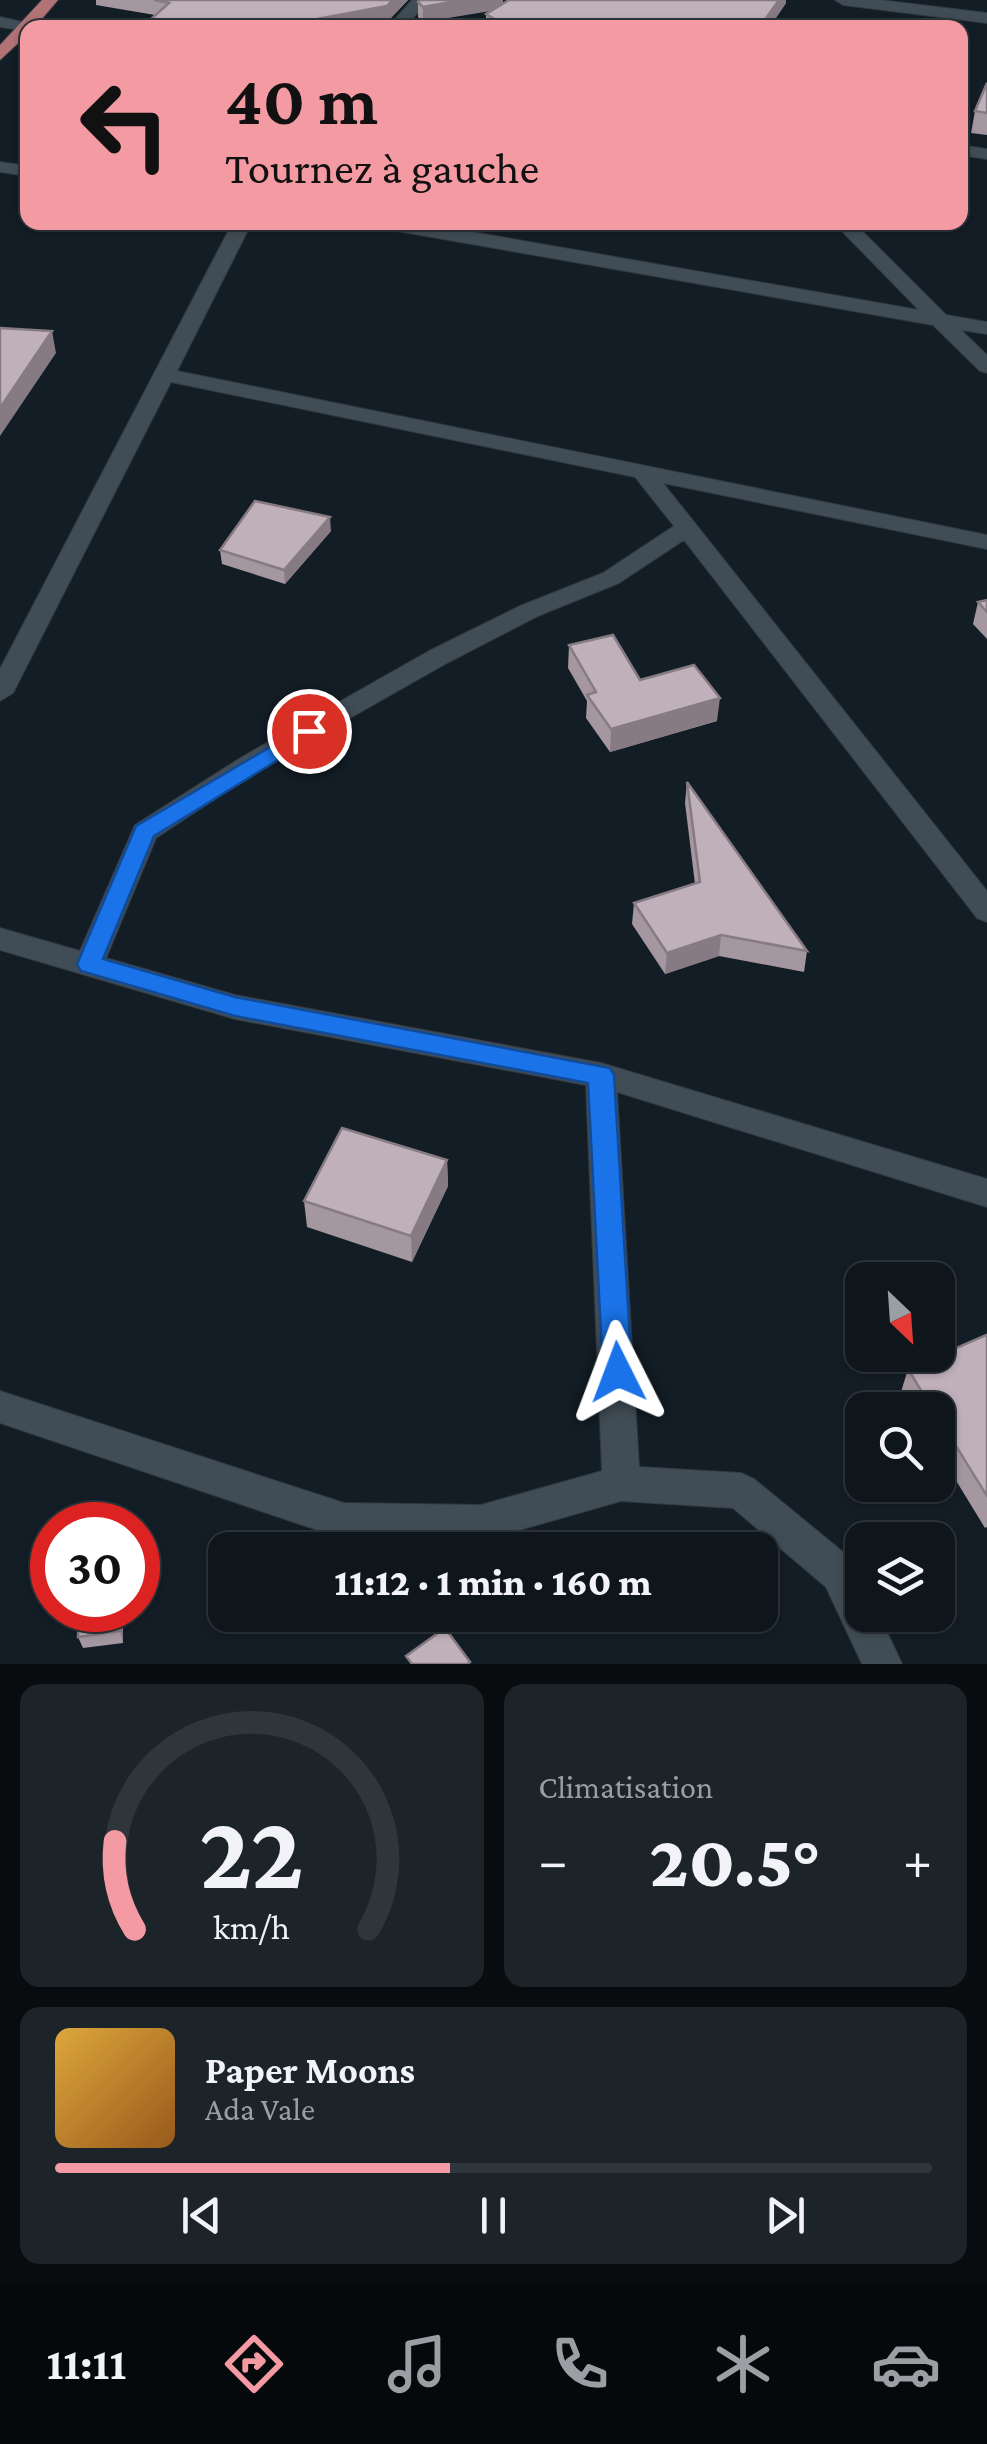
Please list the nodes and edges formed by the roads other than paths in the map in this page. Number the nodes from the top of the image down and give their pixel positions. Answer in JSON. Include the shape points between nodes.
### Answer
{"nodes":[{"id":1,"x":50,"y":0,"type":"edge"},
{"id":2,"x":421,"y":0,"type":"edge"},
{"id":3,"x":843,"y":0,"type":"edge"},
{"id":4,"x":987,"y":18,"type":"edge"},
{"id":5,"x":30,"y":20,"type":"edge"},
{"id":6,"x":402,"y":20,"type":"edge"},
{"id":7,"x":20,"y":31,"type":"edge"},
{"id":8,"x":0,"y":55,"type":"edge"},
{"id":9,"x":239,"y":230,"type":"edge"},
{"id":10,"x":426,"y":230,"type":"edge"},
{"id":11,"x":850,"y":230,"type":"edge"},
{"id":12,"x":942,"y":320,"type":"junction"},
{"id":13,"x":987,"y":328,"type":"edge"},
{"id":14,"x":987,"y":367,"type":"edge"},
{"id":15,"x":167,"y":375,"type":"junction"},
{"id":16,"x":643,"y":472,"type":"junction"},
{"id":17,"x":687,"y":528,"type":"junction"},
{"id":18,"x":987,"y":542,"type":"edge"},
{"id":19,"x":0,"y":693,"type":"edge"},
{"id":20,"x":987,"y":911,"type":"edge"},
{"id":21,"x":0,"y":938,"type":"edge"},
{"id":22,"x":89,"y":964,"type":"junction"},
{"id":23,"x":601,"y":1075,"type":"junction"},
{"id":24,"x":987,"y":1194,"type":"edge"},
{"id":25,"x":0,"y":1408,"type":"edge"},
{"id":26,"x":622,"y":1483,"type":"junction"},
{"id":27,"x":882,"y":1664,"type":"edge"}],
"edges":[{"from":1,"to":5,"type":"main road"},
{"from":2,"to":6,"type":"street"},
{"from":3,"to":4,"type":"street"},
{"from":7,"to":8,"type":"main road"},
{"from":9,"to":15,"type":"street"},
{"from":10,"to":12,"type":"street"},
{"from":11,"to":12,"type":"street"},
{"from":12,"to":13,"type":"street"},
{"from":12,"to":14,"type":"street"},
{"from":15,"to":16,"type":"street"},
{"from":15,"to":19,"type":"street"},
{"from":16,"to":17,"type":"street"},
{"from":16,"to":18,"type":"street"},
{"from":17,"to":20,"type":"street"},
{"from":17,"to":22,"type":"street","via":[[612,578],[438,657],[144,832]]},
{"from":21,"to":22,"type":"street"},
{"from":22,"to":23,"type":"street","via":[[235,1007]]},
{"from":23,"to":24,"type":"street"},
{"from":23,"to":26,"type":"street"},
{"from":25,"to":26,"type":"street","via":[[344,1522],[481,1522]]},
{"from":26,"to":27,"type":"street","via":[[741,1491],[840,1574]]}]}
